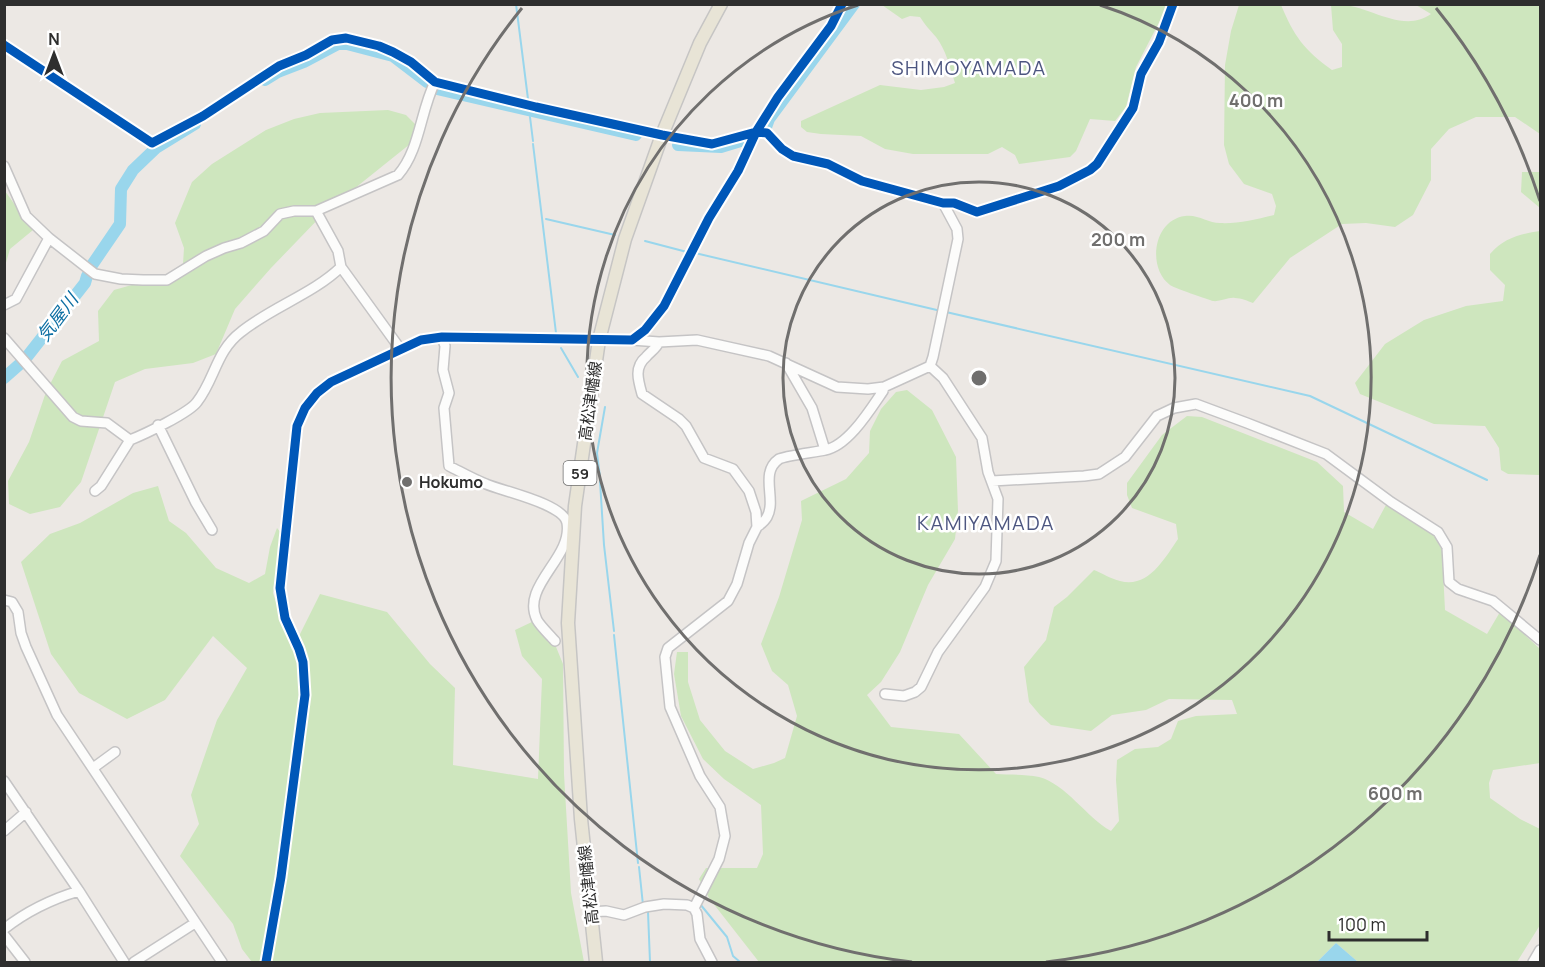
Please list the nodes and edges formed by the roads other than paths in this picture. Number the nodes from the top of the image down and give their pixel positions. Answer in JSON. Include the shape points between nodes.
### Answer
{"nodes":[{"id":1,"x":721,"y":4,"type":"edge"},
{"id":2,"x":842,"y":4,"type":"edge"},
{"id":3,"x":1173,"y":4,"type":"edge"},
{"id":4,"x":4,"y":45,"type":"edge"},
{"id":5,"x":435,"y":82,"type":"junction"},
{"id":6,"x":756,"y":132,"type":"junction"},
{"id":7,"x":662,"y":135,"type":"junction"},
{"id":8,"x":4,"y":166,"type":"edge"},
{"id":9,"x":943,"y":203,"type":"junction"},
{"id":10,"x":316,"y":211,"type":"junction"},
{"id":11,"x":49,"y":238,"type":"junction"},
{"id":12,"x":341,"y":267,"type":"junction"},
{"id":13,"x":4,"y":305,"type":"edge"},
{"id":14,"x":442,"y":337,"type":"junction"},
{"id":15,"x":4,"y":338,"type":"edge"},
{"id":16,"x":599,"y":340,"type":"junction"},
{"id":17,"x":632,"y":340,"type":"junction"},
{"id":18,"x":659,"y":342,"type":"junction"},
{"id":19,"x":401,"y":350,"type":"junction"},
{"id":20,"x":786,"y":363,"type":"junction"},
{"id":21,"x":930,"y":366,"type":"junction"},
{"id":22,"x":884,"y":387,"type":"junction"},
{"id":23,"x":158,"y":425,"type":"junction"},
{"id":24,"x":130,"y":441,"type":"junction"},
{"id":25,"x":825,"y":450,"type":"junction"},
{"id":26,"x":992,"y":481,"type":"junction"},
{"id":27,"x":95,"y":491,"type":"dead end"},
{"id":28,"x":757,"y":527,"type":"junction"},
{"id":29,"x":212,"y":530,"type":"dead end"},
{"id":30,"x":558,"y":556,"type":"junction"},
{"id":31,"x":572,"y":558,"type":"junction"},
{"id":32,"x":4,"y":600,"type":"edge"},
{"id":33,"x":1540,"y":640,"type":"edge"},
{"id":34,"x":555,"y":641,"type":"dead end"},
{"id":35,"x":885,"y":694,"type":"dead end"},
{"id":36,"x":115,"y":752,"type":"dead end"},
{"id":37,"x":93,"y":768,"type":"junction"},
{"id":38,"x":4,"y":781,"type":"edge"},
{"id":39,"x":26,"y":812,"type":"junction"},
{"id":40,"x":4,"y":831,"type":"edge"},
{"id":41,"x":79,"y":891,"type":"junction"},
{"id":42,"x":694,"y":908,"type":"junction"},
{"id":43,"x":591,"y":912,"type":"junction"},
{"id":44,"x":195,"y":923,"type":"junction"},
{"id":45,"x":4,"y":929,"type":"edge"},
{"id":46,"x":4,"y":935,"type":"edge"},
{"id":47,"x":1540,"y":950,"type":"edge"},
{"id":48,"x":25,"y":963,"type":"edge"},
{"id":49,"x":124,"y":963,"type":"edge"},
{"id":50,"x":134,"y":963,"type":"edge"},
{"id":51,"x":222,"y":963,"type":"edge"},
{"id":52,"x":266,"y":963,"type":"edge"},
{"id":53,"x":596,"y":963,"type":"edge"},
{"id":54,"x":712,"y":963,"type":"edge"},
{"id":55,"x":1533,"y":963,"type":"edge"}],
"edges":[{"from":1,"to":7,"type":"main road","name":"高松津幡線","number":"59"},
{"from":2,"to":6,"type":"street","via":[[831,26]]},
{"from":3,"to":9,"type":"street","via":[[1159,42],[1141,74],[1133,108],[1097,164],[1059,186],[977,213],[954,203]]},
{"from":4,"to":5,"type":"street","via":[[152,143],[203,116],[279,66],[332,40],[346,38],[379,46],[411,62]]},
{"from":5,"to":7,"type":"street"},
{"from":5,"to":10,"type":"street","via":[[408,164],[398,175]]},
{"from":6,"to":7,"type":"street","via":[[712,144]]},
{"from":6,"to":9,"type":"street","via":[[767,133],[794,156],[828,165],[862,181]]},
{"from":6,"to":17,"type":"street","via":[[664,306]]},
{"from":7,"to":16,"type":"main road","name":"高松津幡線","number":"59","via":[[625,239]]},
{"from":8,"to":11,"type":"street","via":[[26,216]]},
{"from":9,"to":21,"type":"street","via":[[958,239]]},
{"from":10,"to":11,"type":"street","via":[[280,214],[264,231],[206,256],[167,280],[95,274]]},
{"from":10,"to":12,"type":"street","via":[[338,251]]},
{"from":11,"to":13,"type":"street","via":[[16,299]]},
{"from":12,"to":19,"type":"street"},
{"from":12,"to":23,"type":"street","via":[[327,281],[239,333],[224,349],[196,404]]},
{"from":14,"to":16,"type":"street"},
{"from":14,"to":19,"type":"street","via":[[421,340]]},
{"from":14,"to":30,"type":"street","via":[[443,370],[449,393],[444,408],[449,466],[562,514],[567,526]]},
{"from":15,"to":24,"type":"street","via":[[73,417],[107,423]]},
{"from":16,"to":17,"type":"street"},
{"from":16,"to":31,"type":"main road","name":"高松津幡線","number":"59","via":[[575,506]]},
{"from":17,"to":18,"type":"street"},
{"from":18,"to":20,"type":"street","via":[[697,340]]},
{"from":18,"to":28,"type":"street","via":[[638,367],[642,394],[686,426],[704,458],[733,469],[753,499]]},
{"from":19,"to":52,"type":"street","via":[[331,382],[311,400],[297,426],[279,588],[285,618],[300,650],[304,695]]},
{"from":20,"to":22,"type":"street","via":[[837,387]]},
{"from":20,"to":25,"type":"street","via":[[812,408]]},
{"from":21,"to":22,"type":"street"},
{"from":21,"to":26,"type":"street","via":[[943,378],[982,438]]},
{"from":22,"to":25,"type":"street","via":[[855,429],[833,449]]},
{"from":23,"to":24,"type":"street"},
{"from":23,"to":29,"type":"street"},
{"from":24,"to":27,"type":"street"},
{"from":25,"to":28,"type":"street","via":[[785,457],[774,464],[769,473],[770,510]]},
{"from":26,"to":33,"type":"street","via":[[1100,474],[1125,457],[1157,416],[1196,404],[1326,454],[1438,532],[1447,547],[1449,582],[1458,590],[1493,601]]},
{"from":26,"to":35,"type":"street","via":[[998,499],[996,561],[985,587],[938,652],[921,687],[904,696]]},
{"from":28,"to":42,"type":"street","via":[[728,601],[668,648],[665,657],[670,707],[700,776],[720,807],[724,836],[719,858]]},
{"from":30,"to":31,"type":"street"},
{"from":30,"to":34,"type":"street","via":[[534,601],[537,621]]},
{"from":31,"to":43,"type":"main road","name":"高松津幡線","number":"59","via":[[568,623]]},
{"from":32,"to":37,"type":"street","via":[[12,602],[18,612],[21,633],[41,681],[57,714]]},
{"from":36,"to":37,"type":"street"},
{"from":37,"to":44,"type":"street"},
{"from":38,"to":39,"type":"street"},
{"from":39,"to":40,"type":"street"},
{"from":39,"to":41,"type":"street"},
{"from":41,"to":45,"type":"street","via":[[54,898]]},
{"from":41,"to":49,"type":"street"},
{"from":42,"to":43,"type":"street","via":[[664,904],[629,914]]},
{"from":42,"to":54,"type":"street","via":[[700,939]]},
{"from":43,"to":53,"type":"main road","name":"高松津幡線","number":"59"},
{"from":44,"to":50,"type":"street"},
{"from":44,"to":51,"type":"street"},
{"from":46,"to":48,"type":"street"},
{"from":47,"to":55,"type":"street"}]}
